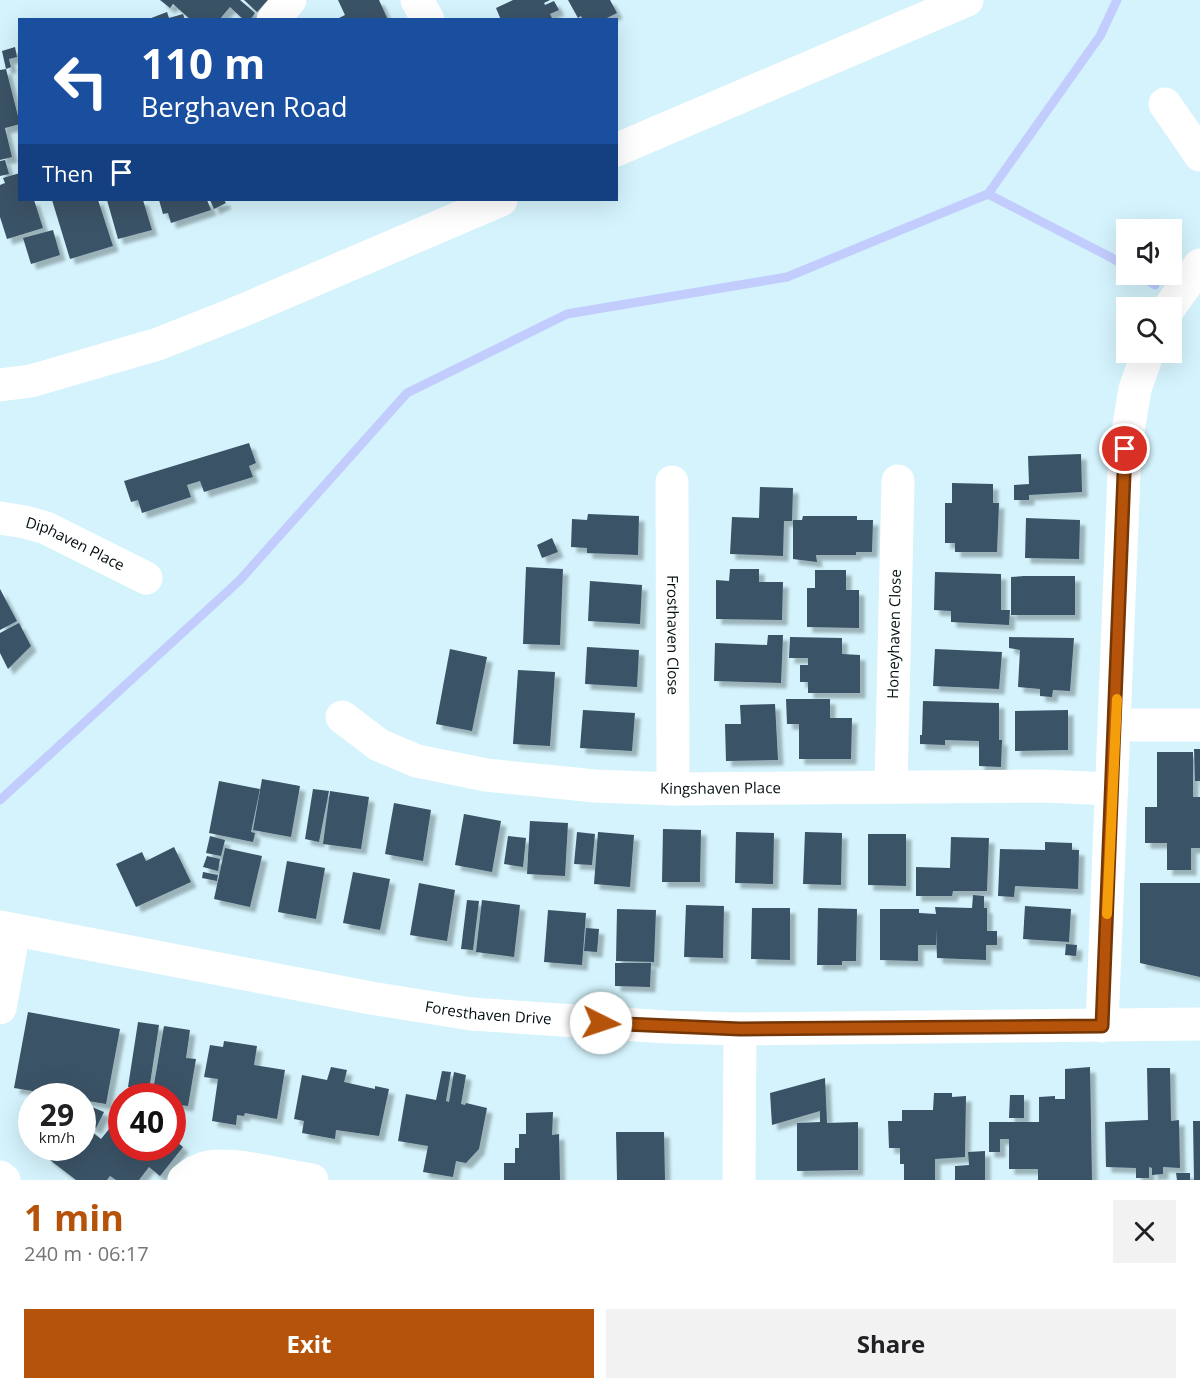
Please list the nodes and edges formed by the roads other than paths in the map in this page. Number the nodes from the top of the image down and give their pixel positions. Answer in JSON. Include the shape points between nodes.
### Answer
{"nodes":[{"id":1,"x":290,"y":0,"type":"edge"},
{"id":2,"x":417,"y":0,"type":"edge"},
{"id":3,"x":967,"y":0,"type":"edge"},
{"id":4,"x":275,"y":18,"type":"edge"},
{"id":5,"x":427,"y":18,"type":"edge"},
{"id":6,"x":1165,"y":104,"type":"dead end"},
{"id":7,"x":618,"y":149,"type":"edge"},
{"id":8,"x":1200,"y":155,"type":"edge"},
{"id":9,"x":499,"y":201,"type":"edge"},
{"id":10,"x":1200,"y":265,"type":"edge"},
{"id":11,"x":1177,"y":297,"type":"edge"},
{"id":12,"x":1144,"y":363,"type":"edge"},
{"id":13,"x":0,"y":385,"type":"edge"},
{"id":14,"x":898,"y":481,"type":"dead end"},
{"id":15,"x":672,"y":482,"type":"dead end"},
{"id":16,"x":0,"y":518,"type":"edge"},
{"id":17,"x":146,"y":578,"type":"dead end"},
{"id":18,"x":342,"y":717,"type":"dead end"},
{"id":19,"x":1116,"y":725,"type":"junction"},
{"id":20,"x":1200,"y":725,"type":"edge"},
{"id":21,"x":891,"y":788,"type":"junction"},
{"id":22,"x":673,"y":789,"type":"junction"},
{"id":23,"x":1112,"y":789,"type":"junction"},
{"id":24,"x":7,"y":928,"type":"edge"},
{"id":25,"x":0,"y":1008,"type":"edge"},
{"id":26,"x":1200,"y":1024,"type":"edge"},
{"id":27,"x":1102,"y":1026,"type":"junction"},
{"id":28,"x":740,"y":1029,"type":"junction"},
{"id":29,"x":0,"y":1177,"type":"edge"},
{"id":30,"x":4,"y":1180,"type":"edge"},
{"id":31,"x":184,"y":1180,"type":"edge"},
{"id":32,"x":312,"y":1180,"type":"edge"},
{"id":33,"x":739,"y":1180,"type":"edge"}],
"edges":[{"from":1,"to":4,"type":"street"},
{"from":2,"to":5,"type":"street"},
{"from":3,"to":7,"type":"street"},
{"from":6,"to":8,"type":"street"},
{"from":9,"to":13,"type":"street","via":[[158,344],[31,381]]},
{"from":10,"to":11,"type":"street"},
{"from":12,"to":19,"type":"street","via":[[1135,389],[1125,449]]},
{"from":14,"to":21,"type":"street","name":"Honeyhaven Close"},
{"from":15,"to":22,"type":"street","name":"Frosthaven Close"},
{"from":16,"to":17,"type":"street","name":"Diphaven Place","via":[[46,528]]},
{"from":18,"to":22,"type":"street","name":"Kingshaven Place","via":[[379,745],[417,761],[486,776]]},
{"from":19,"to":20,"type":"street"},
{"from":19,"to":23,"type":"street"},
{"from":21,"to":22,"type":"street","name":"Kingshaven Place"},
{"from":21,"to":23,"type":"street","name":"Kingshaven Place"},
{"from":23,"to":27,"type":"street"},
{"from":24,"to":25,"type":"street"},
{"from":24,"to":28,"type":"street","name":"Foresthaven Drive","via":[[471,1014]]},
{"from":26,"to":27,"type":"street","name":"Foresthaven Drive"},
{"from":27,"to":28,"type":"street","name":"Foresthaven Drive"},
{"from":28,"to":33,"type":"street"},
{"from":29,"to":30,"type":"street"},
{"from":31,"to":32,"type":"street","via":[[197,1170],[224,1165]]}]}
